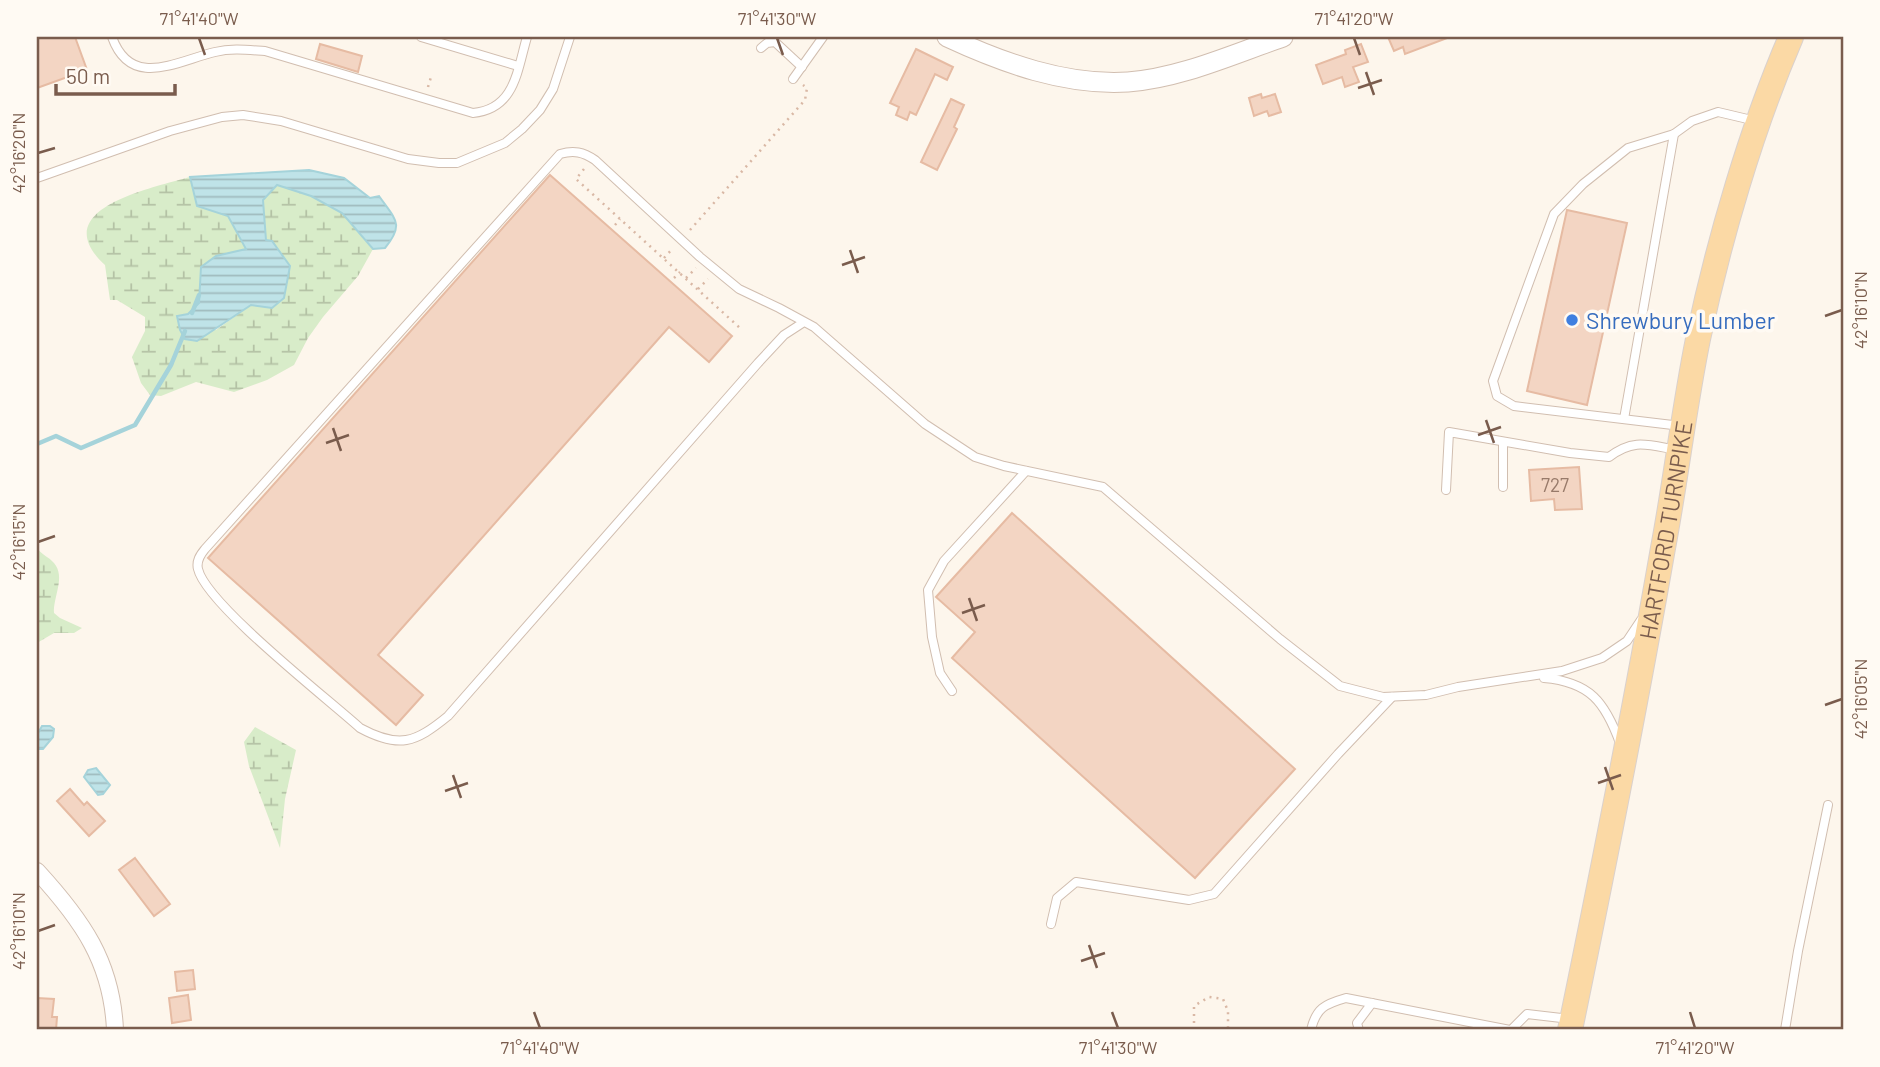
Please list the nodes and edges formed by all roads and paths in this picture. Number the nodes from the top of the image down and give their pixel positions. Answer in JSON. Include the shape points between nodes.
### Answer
{"nodes":[{"id":1,"x":112,"y":37,"type":"edge"},
{"id":2,"x":421,"y":37,"type":"edge"},
{"id":3,"x":527,"y":37,"type":"edge"},
{"id":4,"x":570,"y":37,"type":"edge"},
{"id":5,"x":823,"y":37,"type":"edge"},
{"id":6,"x":947,"y":37,"type":"edge"},
{"id":7,"x":1283,"y":37,"type":"edge"},
{"id":8,"x":1791,"y":37,"type":"edge"},
{"id":9,"x":761,"y":48,"type":"dead end"},
{"id":10,"x":518,"y":66,"type":"junction"},
{"id":11,"x":802,"y":67,"type":"junction"},
{"id":12,"x":797,"y":81,"type":"joint"},
{"id":13,"x":1759,"y":121,"type":"junction"},
{"id":14,"x":1674,"y":134,"type":"junction"},
{"id":15,"x":584,"y":169,"type":"dead end"},
{"id":16,"x":37,"y":178,"type":"edge"},
{"id":17,"x":620,"y":219,"type":"junction"},
{"id":18,"x":615,"y":225,"type":"dead end"},
{"id":19,"x":690,"y":230,"type":"dead end"},
{"id":20,"x":674,"y":247,"type":"dead end"},
{"id":21,"x":664,"y":258,"type":"junction"},
{"id":22,"x":680,"y":272,"type":"junction"},
{"id":23,"x":674,"y":278,"type":"dead end"},
{"id":24,"x":804,"y":321,"type":"junction"},
{"id":25,"x":738,"y":330,"type":"dead end"},
{"id":26,"x":1624,"y":419,"type":"junction"},
{"id":27,"x":1682,"y":439,"type":"junction"},
{"id":28,"x":1503,"y":442,"type":"junction"},
{"id":29,"x":1026,"y":471,"type":"junction"},
{"id":30,"x":1503,"y":487,"type":"dead end"},
{"id":31,"x":1446,"y":490,"type":"dead end"},
{"id":32,"x":1653,"y":602,"type":"junction"},
{"id":33,"x":1534,"y":677,"type":"junction"},
{"id":34,"x":952,"y":691,"type":"dead end"},
{"id":35,"x":1392,"y":697,"type":"junction"},
{"id":36,"x":1624,"y":753,"type":"junction"},
{"id":37,"x":1828,"y":805,"type":"dead end"},
{"id":38,"x":37,"y":871,"type":"edge"},
{"id":39,"x":1051,"y":924,"type":"dead end"},
{"id":40,"x":1373,"y":1003,"type":"junction"},
{"id":41,"x":1571,"y":1025,"type":"edge"},
{"id":42,"x":114,"y":1030,"type":"edge"},
{"id":43,"x":1194,"y":1030,"type":"edge"},
{"id":44,"x":1228,"y":1030,"type":"edge"},
{"id":45,"x":1311,"y":1030,"type":"edge"},
{"id":46,"x":1359,"y":1030,"type":"edge"},
{"id":47,"x":1510,"y":1030,"type":"edge"},
{"id":48,"x":1785,"y":1030,"type":"edge"}],
"edges":[{"from":1,"to":10,"type":"lane","via":[[124,59],[139,67],[155,69],[232,49],[265,51],[473,113],[503,102]]},
{"from":2,"to":10,"type":"lane"},
{"from":3,"to":10,"type":"lane"},
{"from":4,"to":16,"type":"lane","via":[[540,110],[505,143],[457,163],[408,159],[281,121],[243,115],[170,131]]},
{"from":5,"to":11,"type":"lane"},
{"from":6,"to":7,"type":"street","via":[[1036,71],[1088,81],[1130,82],[1176,73]]},
{"from":8,"to":13,"type":"main road","name":"HARTFORD TURNPIKE"},
{"from":9,"to":11,"type":"lane","via":[[775,42]]},
{"from":11,"to":12,"type":"lane"},
{"from":12,"to":19,"type":"path","via":[[807,88],[805,100]]},
{"from":13,"to":14,"type":"lane","via":[[1718,112],[1692,121]]},
{"from":13,"to":27,"type":"main road","name":"HARTFORD TURNPIKE","via":[[1711,283]]},
{"from":14,"to":26,"type":"lane"},
{"from":14,"to":26,"type":"lane","via":[[1628,148],[1554,214],[1493,382],[1497,396],[1514,406]]},
{"from":15,"to":17,"type":"path","via":[[576,179]]},
{"from":17,"to":18,"type":"path"},
{"from":17,"to":21,"type":"path"},
{"from":20,"to":21,"type":"path"},
{"from":21,"to":22,"type":"path"},
{"from":22,"to":23,"type":"path"},
{"from":22,"to":25,"type":"path"},
{"from":24,"to":24,"type":"lane","via":[[758,363],[448,716],[428,733],[384,740],[360,728],[223,607],[202,581],[197,566],[205,549],[560,154],[573,151],[595,160],[739,289]]},
{"from":24,"to":29,"type":"lane","via":[[925,424],[975,457]]},
{"from":26,"to":27,"type":"lane"},
{"from":27,"to":28,"type":"lane","via":[[1633,444],[1609,457]]},
{"from":27,"to":32,"type":"main road","name":"HARTFORD TURNPIKE"},
{"from":28,"to":30,"type":"lane"},
{"from":28,"to":31,"type":"lane","via":[[1449,432]]},
{"from":29,"to":34,"type":"lane","via":[[944,561],[928,590],[940,673]]},
{"from":29,"to":35,"type":"lane","via":[[1103,487],[1340,686]]},
{"from":32,"to":33,"type":"lane","via":[[1627,641],[1601,658]]},
{"from":32,"to":36,"type":"main road","name":"HARTFORD TURNPIKE"},
{"from":33,"to":35,"type":"lane"},
{"from":33,"to":36,"type":"lane","via":[[1561,679],[1587,689],[1612,722]]},
{"from":35,"to":39,"type":"lane","via":[[1214,894],[1189,900],[1076,883],[1057,898]]},
{"from":36,"to":41,"type":"main road","name":"HARTFORD TURNPIKE"},
{"from":37,"to":48,"type":"lane"},
{"from":38,"to":42,"type":"street","via":[[89,935],[110,989]]},
{"from":40,"to":45,"type":"lane","via":[[1346,998],[1325,1004]]},
{"from":40,"to":46,"type":"lane","via":[[1357,1023]]},
{"from":40,"to":47,"type":"lane"},
{"from":41,"to":47,"type":"lane","via":[[1527,1014]]},
{"from":43,"to":44,"type":"path","via":[[1194,1006],[1209,997],[1223,999]]}]}
